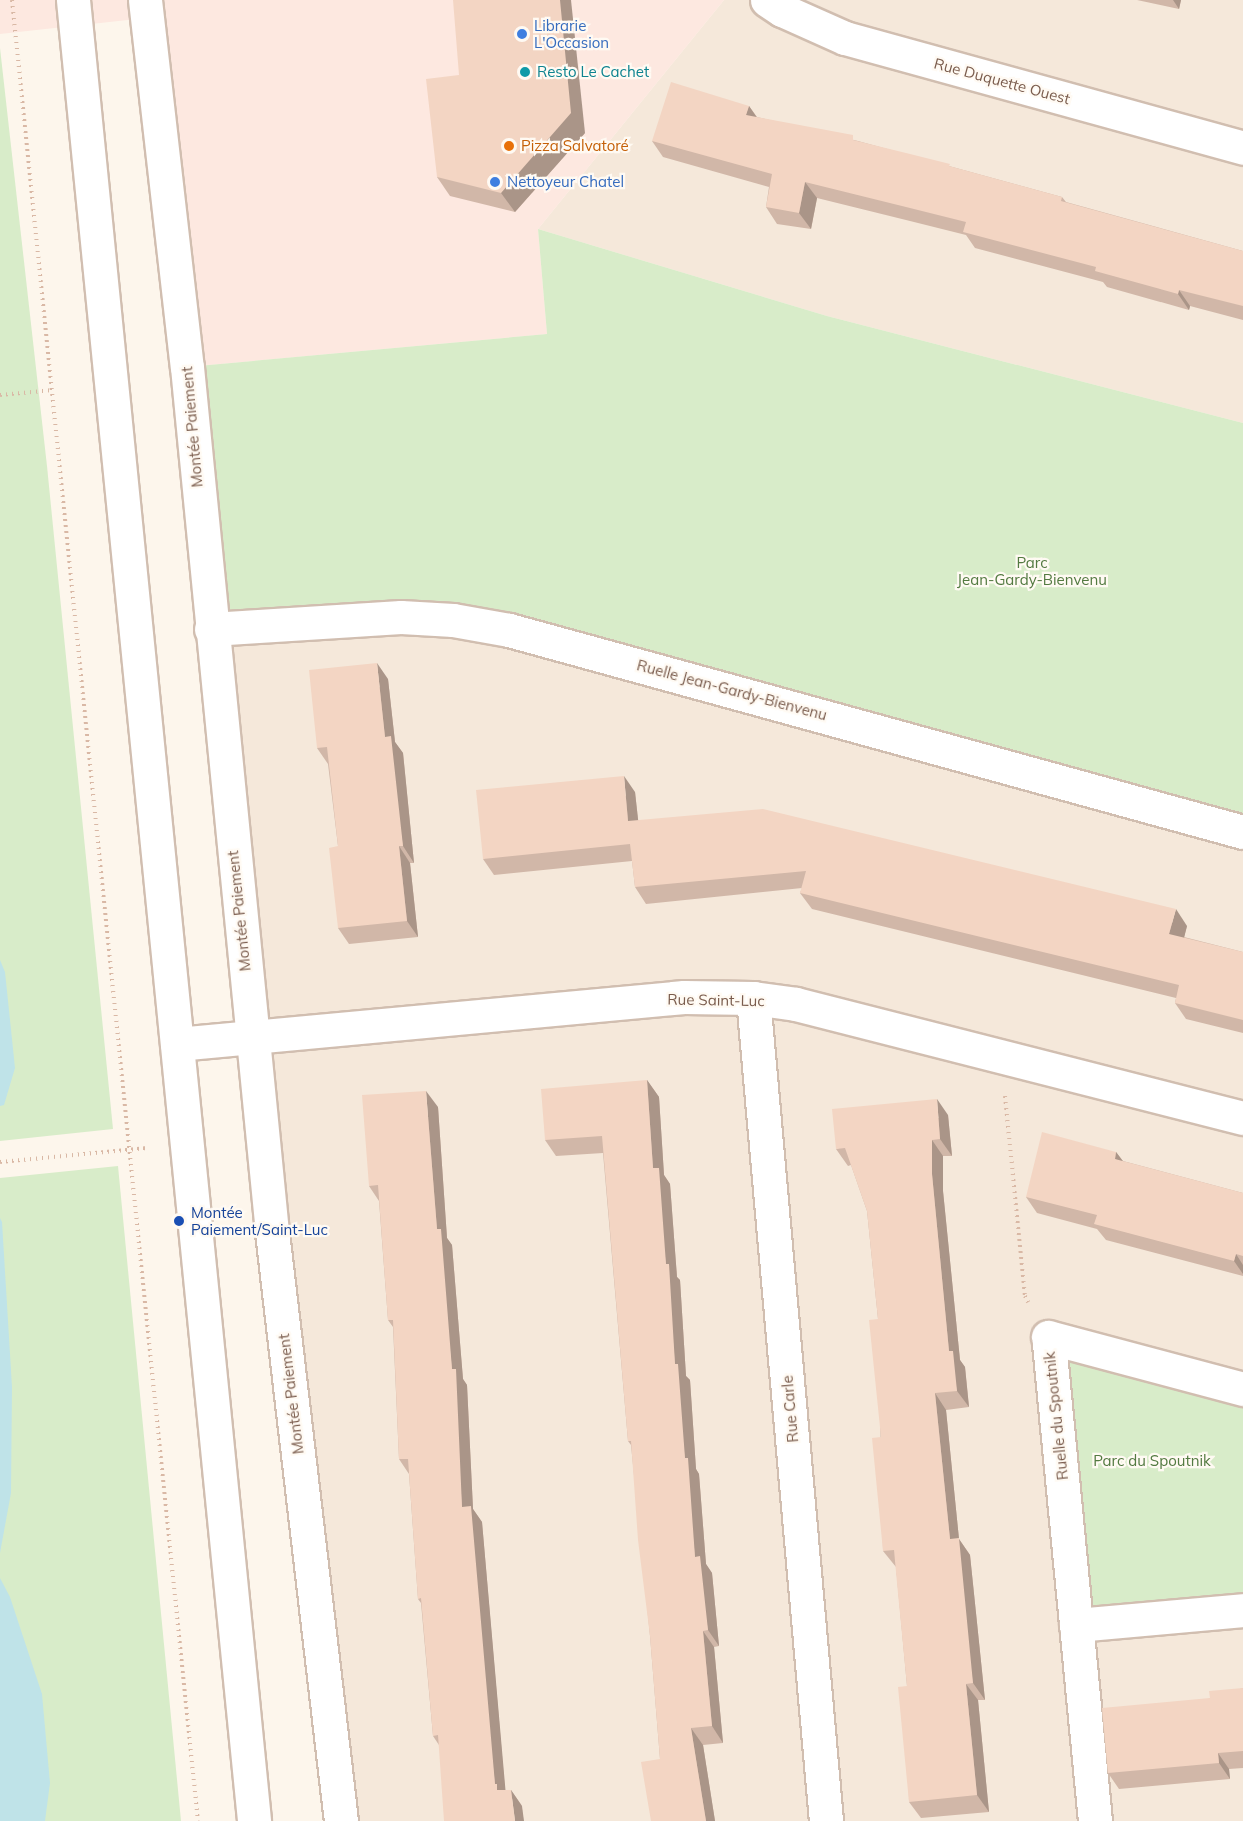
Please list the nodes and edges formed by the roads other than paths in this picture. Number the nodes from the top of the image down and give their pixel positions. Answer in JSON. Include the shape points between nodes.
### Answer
{"nodes":[{"id":1,"x":73,"y":0,"type":"edge"},
{"id":2,"x":145,"y":0,"type":"edge"},
{"id":3,"x":767,"y":0,"type":"edge"},
{"id":4,"x":1241,"y":139,"type":"edge"},
{"id":5,"x":212,"y":629,"type":"junction"},
{"id":6,"x":1243,"y":832,"type":"edge"},
{"id":7,"x":753,"y":998,"type":"junction"},
{"id":8,"x":252,"y":1037,"type":"junction"},
{"id":9,"x":177,"y":1044,"type":"junction"},
{"id":10,"x":1243,"y":1119,"type":"edge"},
{"id":11,"x":1243,"y":1389,"type":"edge"},
{"id":12,"x":1243,"y":1610,"type":"edge"},
{"id":13,"x":1076,"y":1625,"type":"junction"},
{"id":14,"x":254,"y":1821,"type":"edge"},
{"id":15,"x":341,"y":1821,"type":"edge"},
{"id":16,"x":826,"y":1821,"type":"edge"},
{"id":17,"x":1095,"y":1821,"type":"edge"}],
"edges":[{"from":1,"to":9,"type":"street"},
{"from":2,"to":5,"type":"street","name":"Montée Paiement"},
{"from":3,"to":4,"type":"street","name":"Rue Duquette Ouest","via":[[845,38]]},
{"from":5,"to":6,"type":"street","name":"Ruelle Jean-Gardy-Bienvenu","via":[[401,617],[453,620],[509,630]]},
{"from":5,"to":8,"type":"street","name":"Montée Paiement"},
{"from":7,"to":8,"type":"street","name":"Rue Saint-Luc","via":[[684,997]]},
{"from":7,"to":10,"type":"street","name":"Rue Saint-Luc","via":[[796,1004]]},
{"from":7,"to":16,"type":"street","name":"Rue Carle"},
{"from":8,"to":9,"type":"street","name":"Rue Saint-Luc"},
{"from":8,"to":15,"type":"street","name":"Montée Paiement"},
{"from":9,"to":14,"type":"street"},
{"from":11,"to":13,"type":"street","name":"Ruelle du Spoutnik","via":[[1048,1337]]},
{"from":12,"to":13,"type":"street"},
{"from":13,"to":17,"type":"street","name":"Ruelle du Spoutnik"}]}
